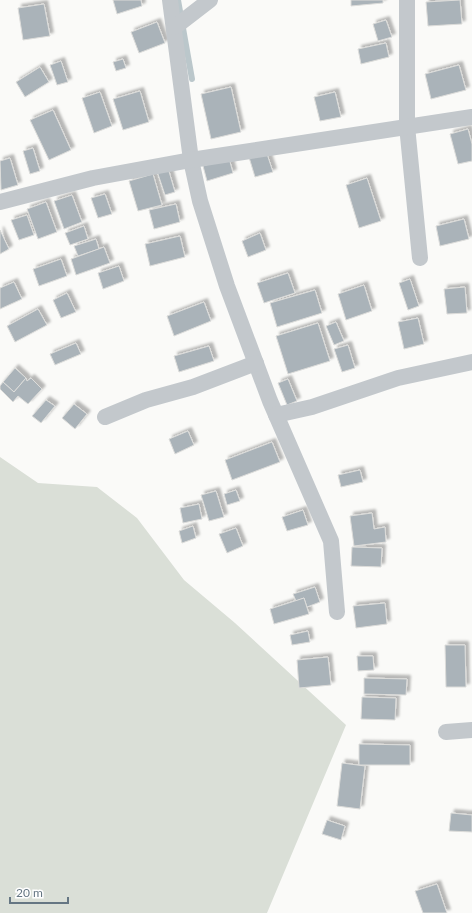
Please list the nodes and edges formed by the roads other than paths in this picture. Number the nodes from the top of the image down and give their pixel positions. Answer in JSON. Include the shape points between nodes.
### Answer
{"nodes":[{"id":1,"x":170,"y":0,"type":"edge"},
{"id":2,"x":210,"y":0,"type":"edge"},
{"id":3,"x":407,"y":0,"type":"edge"},
{"id":4,"x":175,"y":28,"type":"junction"},
{"id":5,"x":472,"y":117,"type":"edge"},
{"id":6,"x":407,"y":126,"type":"junction"},
{"id":7,"x":191,"y":160,"type":"junction"},
{"id":8,"x":0,"y":202,"type":"edge"},
{"id":9,"x":420,"y":258,"type":"dead end"},
{"id":10,"x":472,"y":362,"type":"edge"},
{"id":11,"x":256,"y":363,"type":"junction"},
{"id":12,"x":276,"y":416,"type":"junction"},
{"id":13,"x":105,"y":417,"type":"dead end"},
{"id":14,"x":336,"y":612,"type":"dead end"},
{"id":15,"x":472,"y":730,"type":"edge"},
{"id":16,"x":446,"y":732,"type":"dead end"}],
"edges":[{"from":1,"to":4,"type":"street"},
{"from":2,"to":4,"type":"street"},
{"from":3,"to":6,"type":"street"},
{"from":4,"to":7,"type":"street"},
{"from":5,"to":6,"type":"street"},
{"from":6,"to":7,"type":"street"},
{"from":6,"to":9,"type":"street"},
{"from":7,"to":8,"type":"street","via":[[93,178]]},
{"from":7,"to":11,"type":"street","via":[[200,201],[226,286]]},
{"from":10,"to":12,"type":"street","via":[[398,378],[312,407]]},
{"from":11,"to":12,"type":"street"},
{"from":11,"to":13,"type":"street","via":[[193,387],[146,400]]},
{"from":12,"to":14,"type":"street","via":[[331,541]]},
{"from":15,"to":16,"type":"street"}]}
